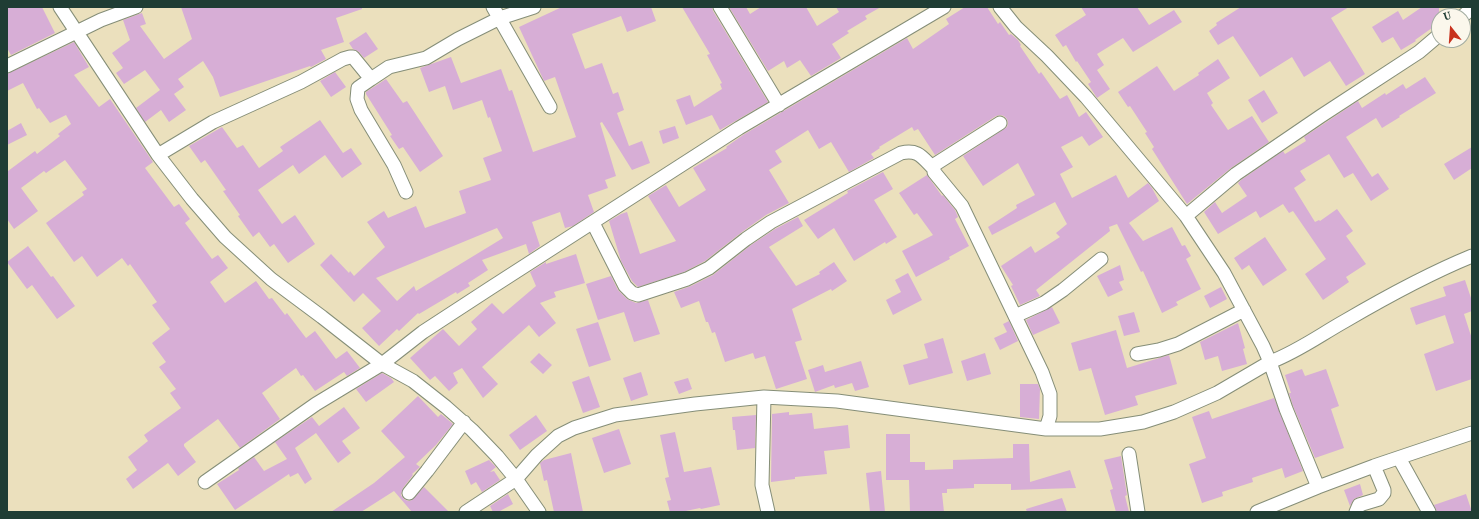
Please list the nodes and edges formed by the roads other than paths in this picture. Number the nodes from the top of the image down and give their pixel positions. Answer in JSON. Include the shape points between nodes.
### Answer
{"nodes":[{"id":1,"x":60,"y":7,"type":"edge"},
{"id":2,"x":136,"y":7,"type":"edge"},
{"id":3,"x":534,"y":7,"type":"edge"},
{"id":4,"x":720,"y":7,"type":"edge"},
{"id":5,"x":944,"y":7,"type":"edge"},
{"id":6,"x":1000,"y":7,"type":"edge"},
{"id":7,"x":496,"y":12,"type":"edge"},
{"id":8,"x":76,"y":32,"type":"junction"},
{"id":9,"x":1431,"y":42,"type":"edge"},
{"id":10,"x":7,"y":66,"type":"edge"},
{"id":11,"x":371,"y":79,"type":"junction"},
{"id":12,"x":778,"y":105,"type":"junction"},
{"id":13,"x":550,"y":106,"type":"dead end"},
{"id":14,"x":1000,"y":123,"type":"dead end"},
{"id":15,"x":158,"y":155,"type":"junction"},
{"id":16,"x":933,"y":168,"type":"junction"},
{"id":17,"x":406,"y":192,"type":"dead end"},
{"id":18,"x":1186,"y":216,"type":"junction"},
{"id":19,"x":593,"y":222,"type":"junction"},
{"id":20,"x":1472,"y":256,"type":"edge"},
{"id":21,"x":1102,"y":259,"type":"dead end"},
{"id":22,"x":1244,"y":310,"type":"junction"},
{"id":23,"x":1016,"y":316,"type":"junction"},
{"id":24,"x":1137,"y":354,"type":"dead end"},
{"id":25,"x":382,"y":364,"type":"junction"},
{"id":26,"x":1272,"y":368,"type":"junction"},
{"id":27,"x":764,"y":401,"type":"junction"},
{"id":28,"x":464,"y":422,"type":"junction"},
{"id":29,"x":1046,"y":429,"type":"junction"},
{"id":30,"x":1472,"y":433,"type":"edge"},
{"id":31,"x":1128,"y":454,"type":"dead end"},
{"id":32,"x":1399,"y":458,"type":"junction"},
{"id":33,"x":1374,"y":466,"type":"junction"},
{"id":34,"x":516,"y":479,"type":"junction"},
{"id":35,"x":205,"y":482,"type":"dead end"},
{"id":36,"x":1318,"y":487,"type":"junction"},
{"id":37,"x":409,"y":493,"type":"dead end"},
{"id":38,"x":466,"y":512,"type":"edge"},
{"id":39,"x":539,"y":512,"type":"edge"},
{"id":40,"x":768,"y":512,"type":"edge"},
{"id":41,"x":1138,"y":512,"type":"edge"},
{"id":42,"x":1257,"y":512,"type":"edge"},
{"id":43,"x":1356,"y":512,"type":"edge"},
{"id":44,"x":1429,"y":512,"type":"edge"}],
"edges":[{"from":1,"to":8,"type":"street"},
{"from":2,"to":8,"type":"street"},
{"from":3,"to":7,"type":"street"},
{"from":4,"to":12,"type":"street"},
{"from":5,"to":12,"type":"street"},
{"from":6,"to":18,"type":"street","via":[[1016,27],[1086,97]]},
{"from":7,"to":11,"type":"street","via":[[426,58],[389,67]]},
{"from":7,"to":13,"type":"street"},
{"from":8,"to":10,"type":"street"},
{"from":8,"to":15,"type":"street"},
{"from":9,"to":18,"type":"street","via":[[1236,174]]},
{"from":11,"to":15,"type":"street","via":[[354,57],[350,57],[213,122]]},
{"from":11,"to":17,"type":"street","via":[[358,88],[357,99]]},
{"from":12,"to":19,"type":"street"},
{"from":14,"to":16,"type":"street","via":[[945,157]]},
{"from":15,"to":25,"type":"street","via":[[225,237],[271,279]]},
{"from":16,"to":19,"type":"street","via":[[916,152],[901,153],[771,222],[709,268],[687,279],[638,295],[632,294],[625,286]]},
{"from":16,"to":23,"type":"street","via":[[962,206]]},
{"from":18,"to":22,"type":"street","via":[[1224,273]]},
{"from":19,"to":25,"type":"street","via":[[423,332]]},
{"from":20,"to":26,"type":"street","via":[[1421,278],[1295,351]]},
{"from":21,"to":23,"type":"street","via":[[1044,303]]},
{"from":22,"to":24,"type":"street","via":[[1178,344]]},
{"from":22,"to":26,"type":"street"},
{"from":23,"to":29,"type":"street","via":[[1050,394],[1050,416]]},
{"from":25,"to":28,"type":"street","via":[[414,381]]},
{"from":25,"to":35,"type":"street","via":[[316,404]]},
{"from":26,"to":29,"type":"street","via":[[1174,412],[1143,422],[1100,429]]},
{"from":26,"to":36,"type":"street"},
{"from":27,"to":29,"type":"street","via":[[837,402]]},
{"from":27,"to":34,"type":"street","via":[[694,404],[615,415],[558,436]]},
{"from":27,"to":40,"type":"street","via":[[762,485]]},
{"from":28,"to":34,"type":"street"},
{"from":28,"to":37,"type":"street"},
{"from":30,"to":32,"type":"street"},
{"from":31,"to":41,"type":"street"},
{"from":32,"to":33,"type":"street"},
{"from":32,"to":44,"type":"street"},
{"from":33,"to":36,"type":"street"},
{"from":33,"to":43,"type":"street","via":[[1384,494],[1379,499],[1359,505]]},
{"from":34,"to":38,"type":"street"},
{"from":34,"to":39,"type":"street"},
{"from":36,"to":42,"type":"street"}]}
